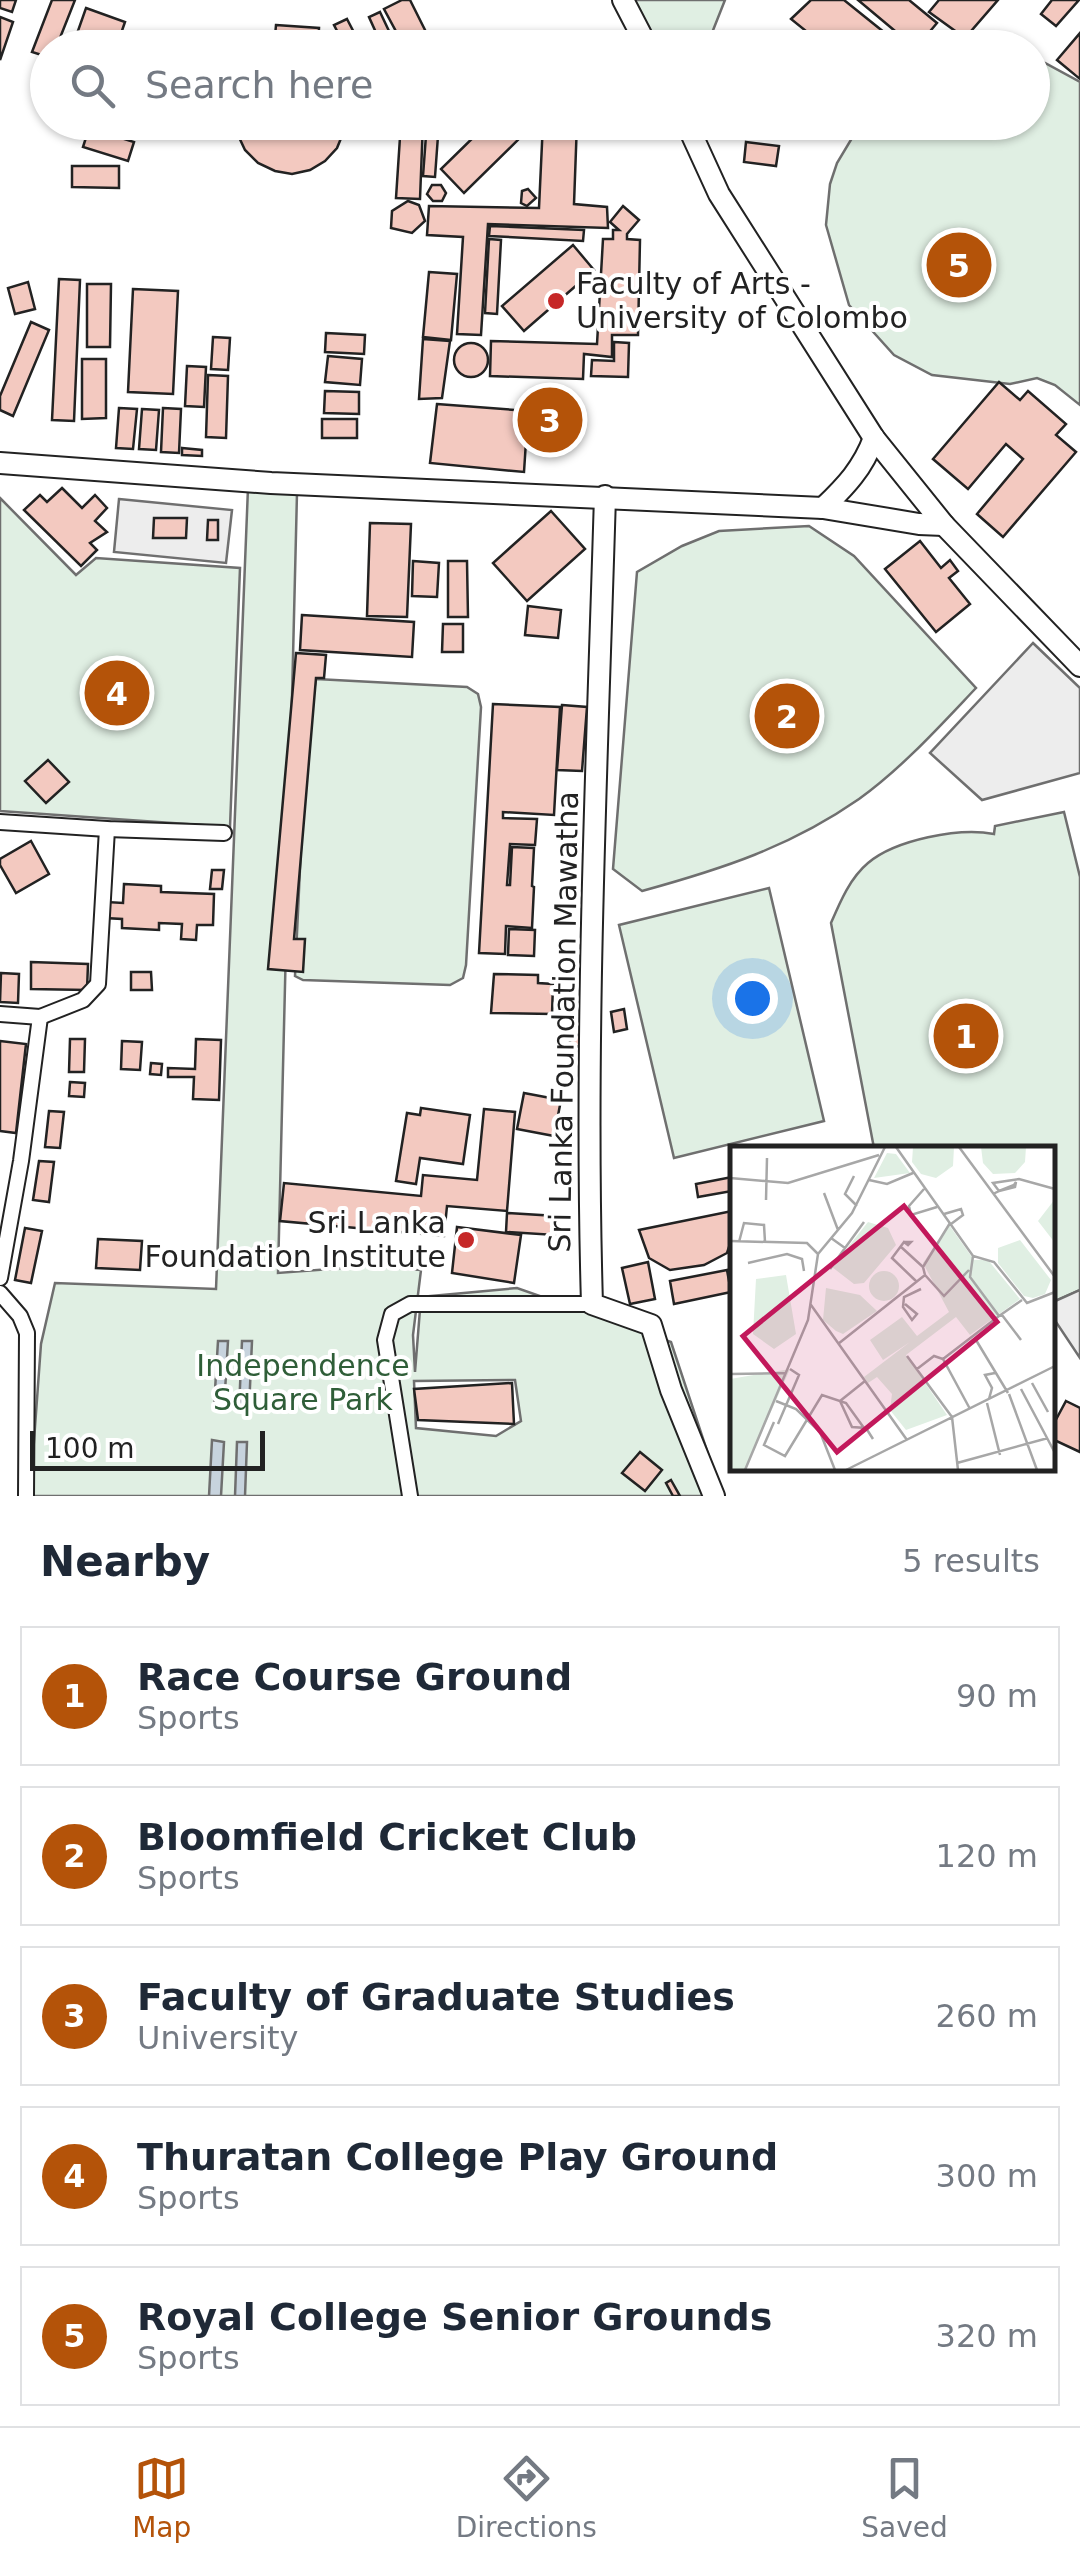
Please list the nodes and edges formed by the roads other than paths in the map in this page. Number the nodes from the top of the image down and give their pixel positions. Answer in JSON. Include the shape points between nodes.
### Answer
{"nodes":[{"id":1,"x":623,"y":0,"type":"edge"},
{"id":2,"x":639,"y":30,"type":"edge"},
{"id":3,"x":694,"y":140,"type":"edge"},
{"id":4,"x":874,"y":438,"type":"junction"},
{"id":5,"x":0,"y":463,"type":"edge"},
{"id":6,"x":604,"y":496,"type":"junction"},
{"id":7,"x":823,"y":508,"type":"junction"},
{"id":8,"x":944,"y":525,"type":"junction"},
{"id":9,"x":1080,"y":666,"type":"edge"},
{"id":10,"x":0,"y":822,"type":"edge"},
{"id":11,"x":107,"y":829,"type":"junction"},
{"id":12,"x":224,"y":833,"type":"dead end"},
{"id":13,"x":0,"y":1014,"type":"edge"},
{"id":14,"x":40,"y":1018,"type":"junction"},
{"id":15,"x":0,"y":1278,"type":"edge"},
{"id":16,"x":0,"y":1292,"type":"edge"},
{"id":17,"x":592,"y":1304,"type":"junction"},
{"id":18,"x":26,"y":1496,"type":"edge"},
{"id":19,"x":410,"y":1496,"type":"edge"},
{"id":20,"x":714,"y":1496,"type":"edge"}],
"edges":[{"from":1,"to":2,"type":"main road"},
{"from":3,"to":4,"type":"main road","via":[[719,194]]},
{"from":4,"to":7,"type":"main road","via":[[850,482]]},
{"from":4,"to":8,"type":"main road"},
{"from":5,"to":6,"type":"main road","via":[[271,483]]},
{"from":6,"to":7,"type":"main road"},
{"from":6,"to":17,"type":"main road","name":"Sri Lanka Foundation Mawatha","via":[[591,954]]},
{"from":7,"to":8,"type":"main road"},
{"from":8,"to":9,"type":"main road"},
{"from":10,"to":11,"type":"street"},
{"from":11,"to":12,"type":"street"},
{"from":11,"to":14,"type":"street","via":[[98,984],[83,1000]]},
{"from":13,"to":14,"type":"street"},
{"from":14,"to":15,"type":"street"},
{"from":16,"to":18,"type":"street","via":[[26,1333]]},
{"from":17,"to":19,"type":"street","via":[[410,1304],[392,1314],[385,1340]]},
{"from":17,"to":20,"type":"main road","via":[[651,1325]]}]}
